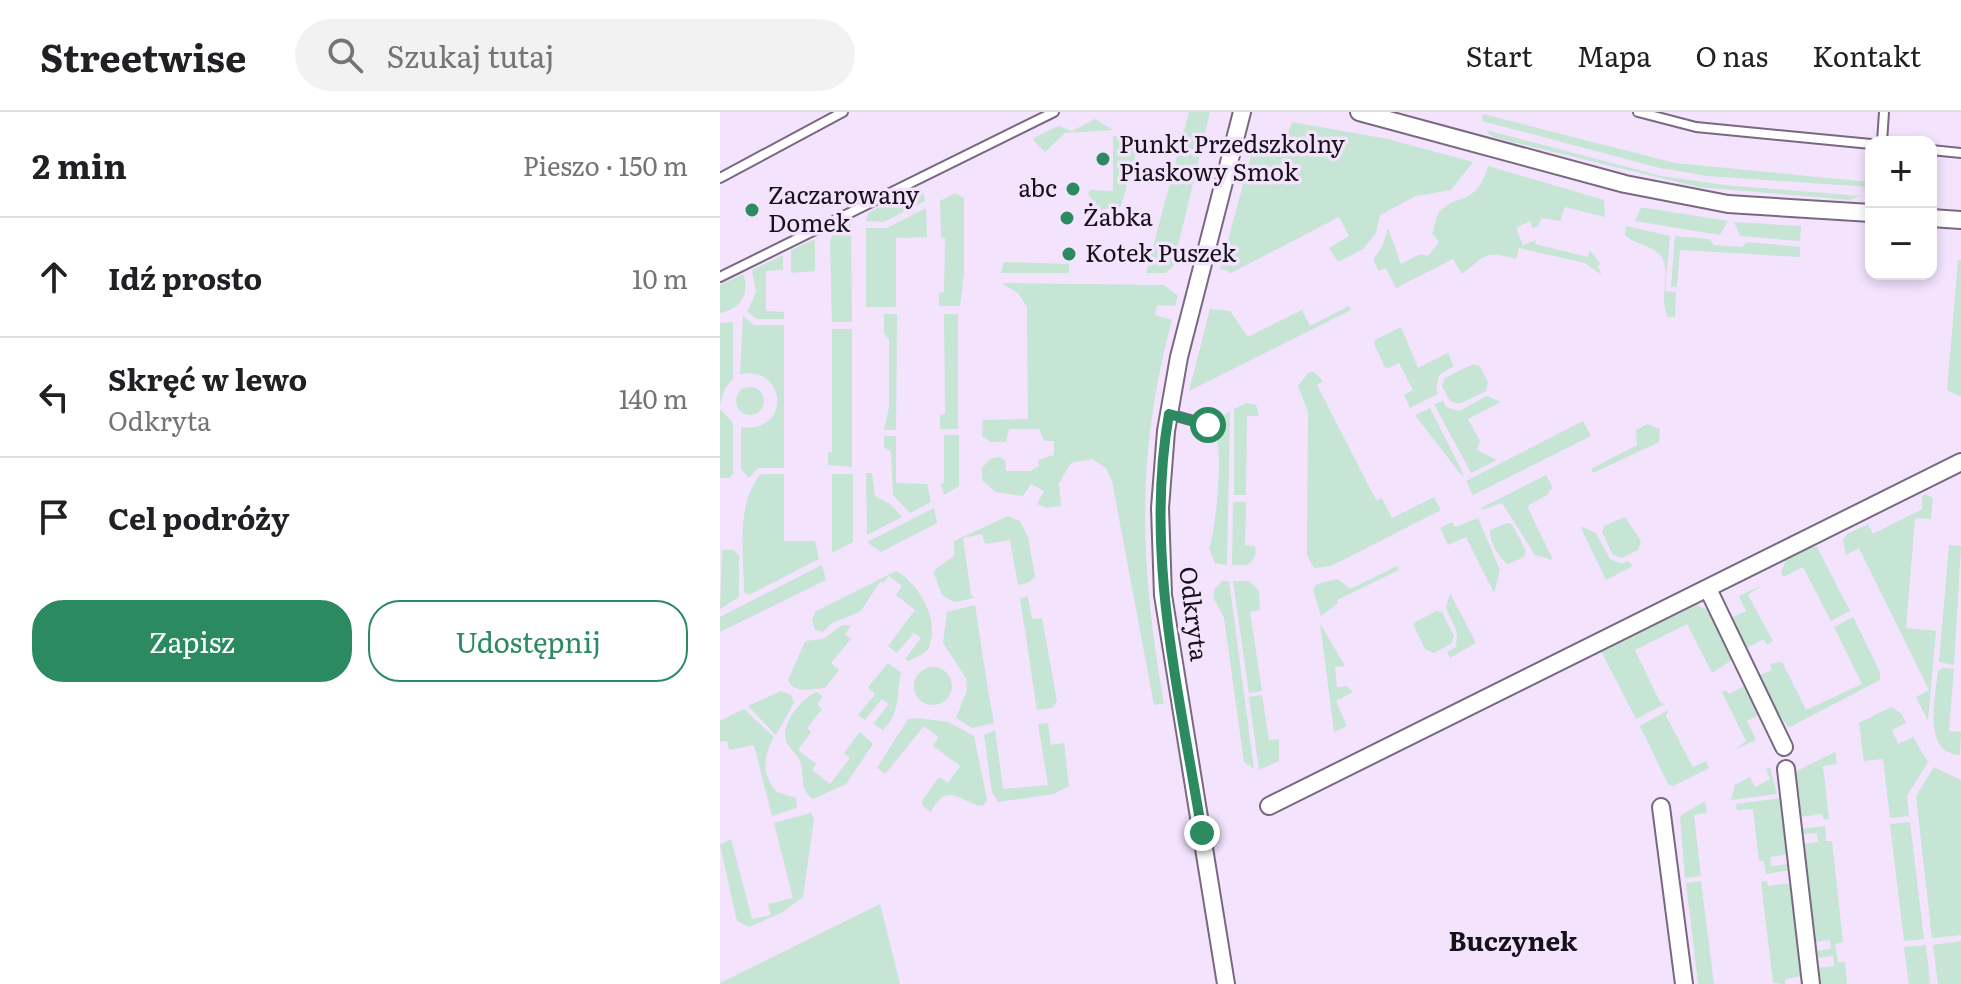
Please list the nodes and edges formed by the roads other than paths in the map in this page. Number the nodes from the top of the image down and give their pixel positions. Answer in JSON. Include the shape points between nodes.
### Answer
{"nodes":[{"id":1,"x":843,"y":112,"type":"edge"},
{"id":2,"x":1054,"y":112,"type":"edge"},
{"id":3,"x":1242,"y":112,"type":"edge"},
{"id":4,"x":1359,"y":112,"type":"edge"},
{"id":5,"x":1638,"y":112,"type":"edge"},
{"id":6,"x":1884,"y":112,"type":"edge"},
{"id":7,"x":1882,"y":136,"type":"edge"},
{"id":8,"x":1865,"y":143,"type":"edge"},
{"id":9,"x":1937,"y":151,"type":"edge"},
{"id":10,"x":1961,"y":153,"type":"edge"},
{"id":11,"x":720,"y":178,"type":"edge"},
{"id":12,"x":1865,"y":213,"type":"edge"},
{"id":13,"x":1937,"y":218,"type":"edge"},
{"id":14,"x":1961,"y":220,"type":"edge"},
{"id":15,"x":720,"y":277,"type":"edge"},
{"id":16,"x":1169,"y":414,"type":"junction"},
{"id":17,"x":1208,"y":425,"type":"dead end"},
{"id":18,"x":1961,"y":462,"type":"edge"},
{"id":19,"x":1708,"y":589,"type":"junction"},
{"id":20,"x":1784,"y":747,"type":"dead end"},
{"id":21,"x":1786,"y":769,"type":"dead end"},
{"id":22,"x":1269,"y":806,"type":"dead end"},
{"id":23,"x":1661,"y":807,"type":"dead end"},
{"id":24,"x":1226,"y":984,"type":"edge"},
{"id":25,"x":1684,"y":984,"type":"edge"},
{"id":26,"x":1811,"y":984,"type":"edge"}],
"edges":[{"from":1,"to":11,"type":"lane"},
{"from":2,"to":15,"type":"lane"},
{"from":3,"to":16,"type":"street","name":"Odkryta"},
{"from":4,"to":12,"type":"street","via":[[1625,184],[1728,204]]},
{"from":5,"to":8,"type":"lane","via":[[1696,127]]},
{"from":6,"to":7,"type":"lane"},
{"from":9,"to":10,"type":"lane"},
{"from":13,"to":14,"type":"street"},
{"from":16,"to":17,"type":"lane"},
{"from":16,"to":24,"type":"street","name":"Odkryta","via":[[1160,508],[1163,595]]},
{"from":18,"to":19,"type":"street"},
{"from":19,"to":20,"type":"street"},
{"from":19,"to":22,"type":"street"},
{"from":21,"to":26,"type":"street"},
{"from":23,"to":25,"type":"street"}]}
